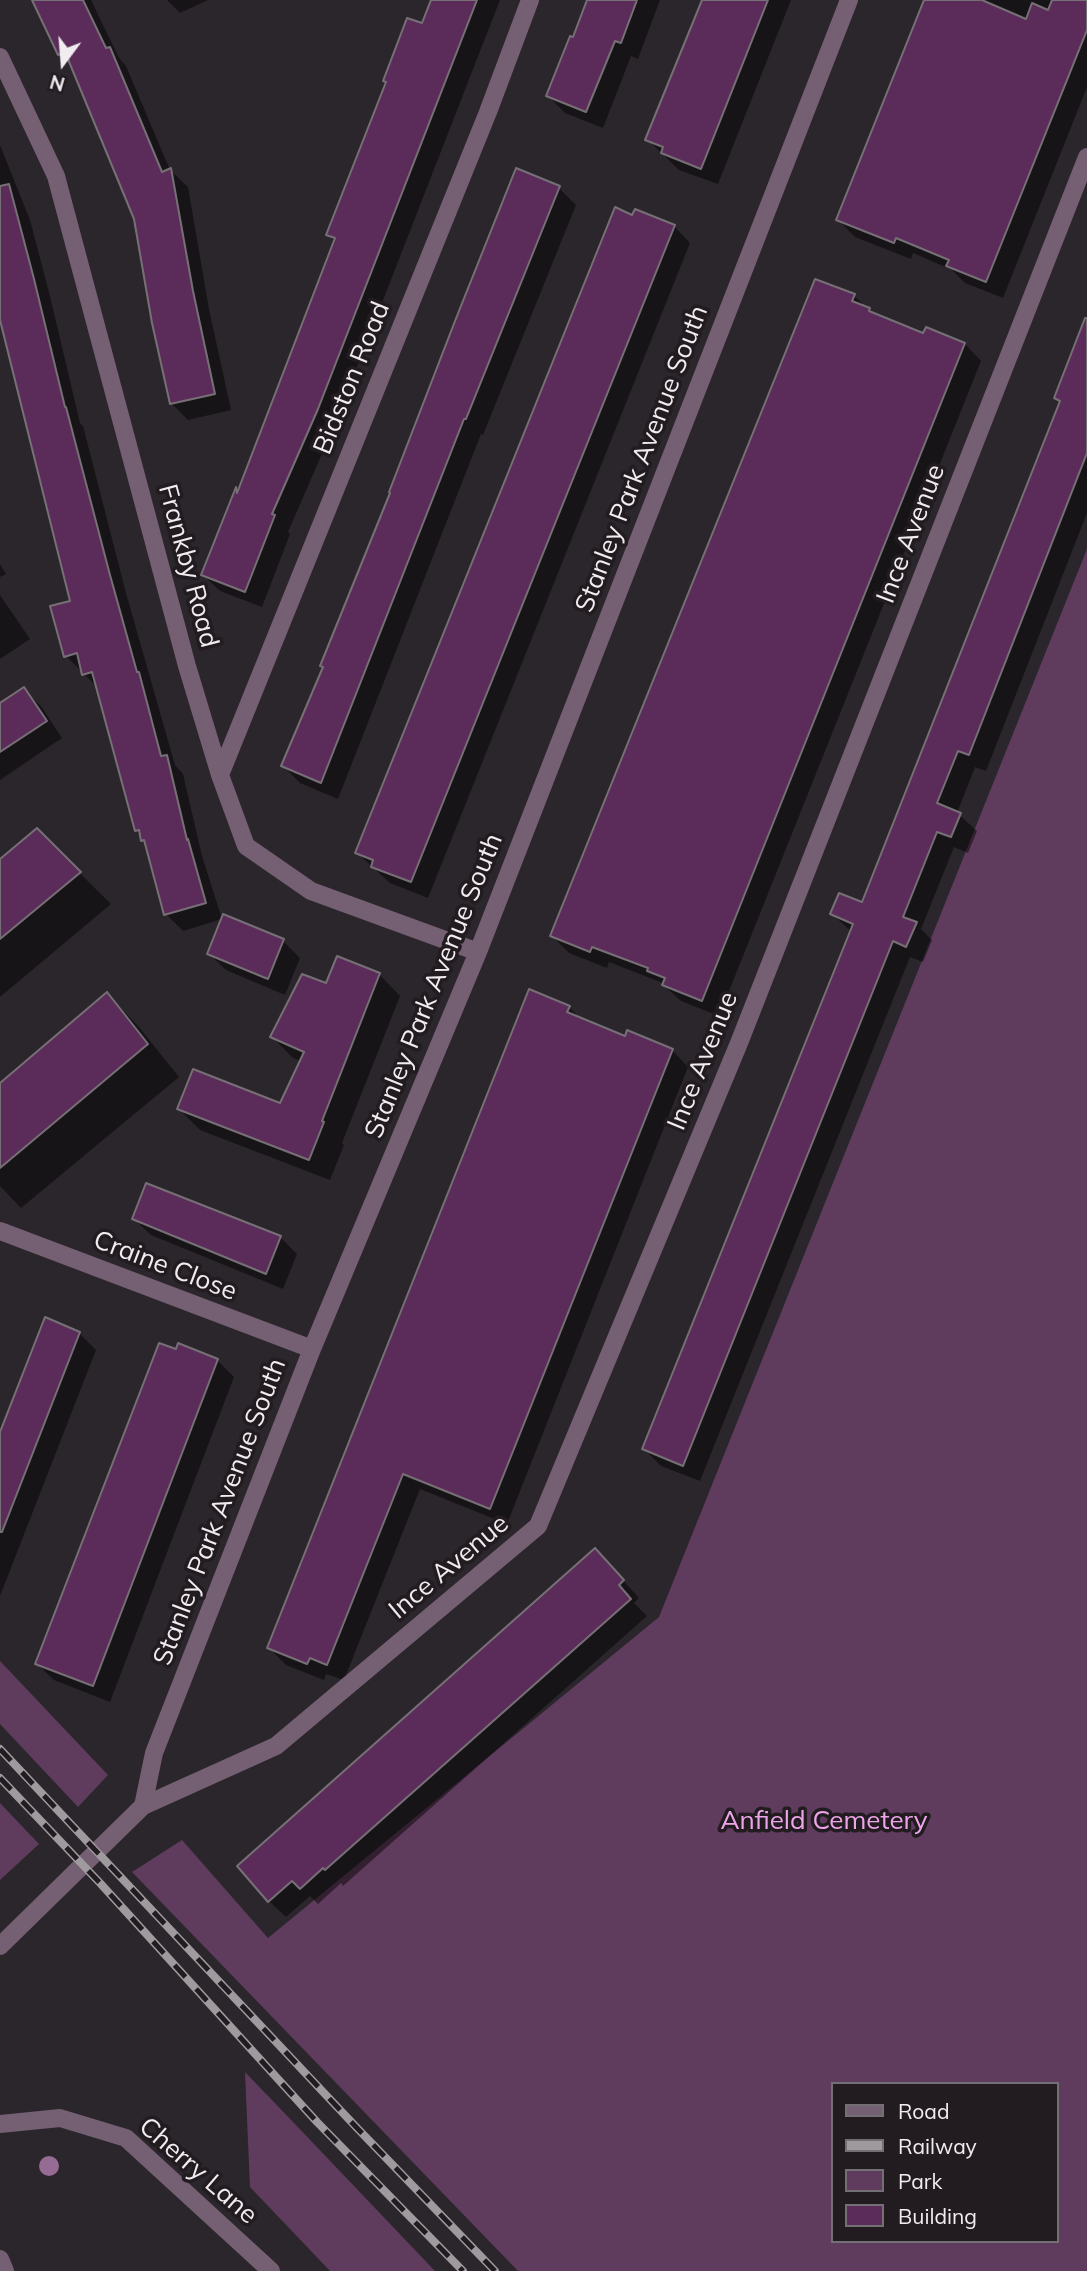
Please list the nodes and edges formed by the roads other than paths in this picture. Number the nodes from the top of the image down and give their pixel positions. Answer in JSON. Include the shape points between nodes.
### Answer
{"nodes":[{"id":1,"x":530,"y":0,"type":"edge"},
{"id":2,"x":849,"y":0,"type":"edge"},
{"id":3,"x":0,"y":57,"type":"edge"},
{"id":4,"x":1087,"y":157,"type":"edge"},
{"id":5,"x":220,"y":775,"type":"junction"},
{"id":6,"x":478,"y":952,"type":"junction"},
{"id":7,"x":0,"y":1231,"type":"edge"},
{"id":8,"x":312,"y":1349,"type":"junction"},
{"id":9,"x":143,"y":1806,"type":"junction"},
{"id":10,"x":0,"y":1946,"type":"edge"},
{"id":11,"x":0,"y":2124,"type":"edge"},
{"id":12,"x":0,"y":2259,"type":"edge"},
{"id":13,"x":5,"y":2271,"type":"edge"},
{"id":14,"x":271,"y":2271,"type":"edge"}],
"edges":[{"from":1,"to":5,"type":"street","name":"Bidston Road"},
{"from":2,"to":6,"type":"street","name":"Stanley Park Avenue South"},
{"from":3,"to":5,"type":"street","name":"Frankby Road","via":[[56,176]]},
{"from":4,"to":9,"type":"street","name":"Ince Avenue","via":[[744,1031],[538,1526],[276,1746]]},
{"from":5,"to":6,"type":"street","name":"Frankby Road","via":[[246,846],[289,876],[311,891]]},
{"from":6,"to":8,"type":"street","name":"Stanley Park Avenue South"},
{"from":7,"to":8,"type":"street","name":"Craine Close"},
{"from":8,"to":9,"type":"street","name":"Stanley Park Avenue South","via":[[154,1753]]},
{"from":9,"to":10,"type":"street"},
{"from":11,"to":14,"type":"street","name":"Cherry Lane","via":[[60,2118],[126,2138]]},
{"from":12,"to":13,"type":"street"}]}
